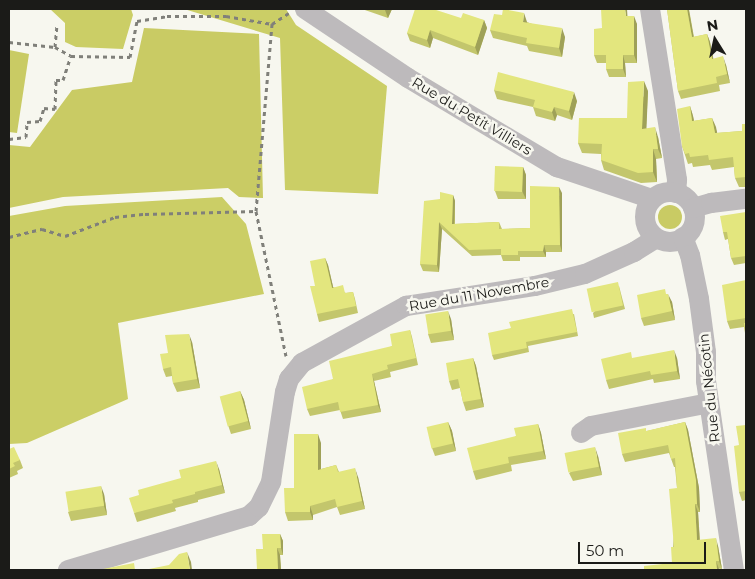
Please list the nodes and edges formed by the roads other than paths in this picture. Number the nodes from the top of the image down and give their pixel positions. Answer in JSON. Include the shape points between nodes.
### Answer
{"nodes":[{"id":1,"x":305,"y":9,"type":"edge"},
{"id":2,"x":650,"y":9,"type":"edge"},
{"id":3,"x":676,"y":193,"type":"junction"},
{"id":4,"x":652,"y":199,"type":"junction"},
{"id":5,"x":746,"y":199,"type":"edge"},
{"id":6,"x":693,"y":208,"type":"junction"},
{"id":7,"x":683,"y":237,"type":"junction"},
{"id":8,"x":656,"y":238,"type":"junction"},
{"id":9,"x":709,"y":403,"type":"junction"},
{"id":10,"x":581,"y":433,"type":"dead end"},
{"id":11,"x":68,"y":570,"type":"edge"},
{"id":12,"x":734,"y":570,"type":"edge"}],
"edges":[{"from":1,"to":4,"type":"street","name":"Rue du Petit Villiers","via":[[408,78],[557,167]]},
{"from":2,"to":3,"type":"street","via":[[677,180]]},
{"from":3,"to":4,"type":"street","via":[[663,193]]},
{"from":3,"to":6,"type":"street","via":[[689,201]]},
{"from":4,"to":8,"type":"street","via":[[647,205],[645,220]]},
{"from":5,"to":6,"type":"street"},
{"from":6,"to":7,"type":"street","via":[[692,227]]},
{"from":7,"to":8,"type":"street","via":[[670,242]]},
{"from":7,"to":9,"type":"street","name":"Rue du Nécotin","via":[[699,299]]},
{"from":8,"to":11,"type":"street","name":"Rue du 11 Novembre","via":[[642,248],[585,274],[535,286],[406,306],[302,363],[289,378],[285,392],[271,482],[259,507],[249,516]]},
{"from":9,"to":10,"type":"street","via":[[591,426]]},
{"from":9,"to":12,"type":"street","name":"Rue du Nécotin"}]}
